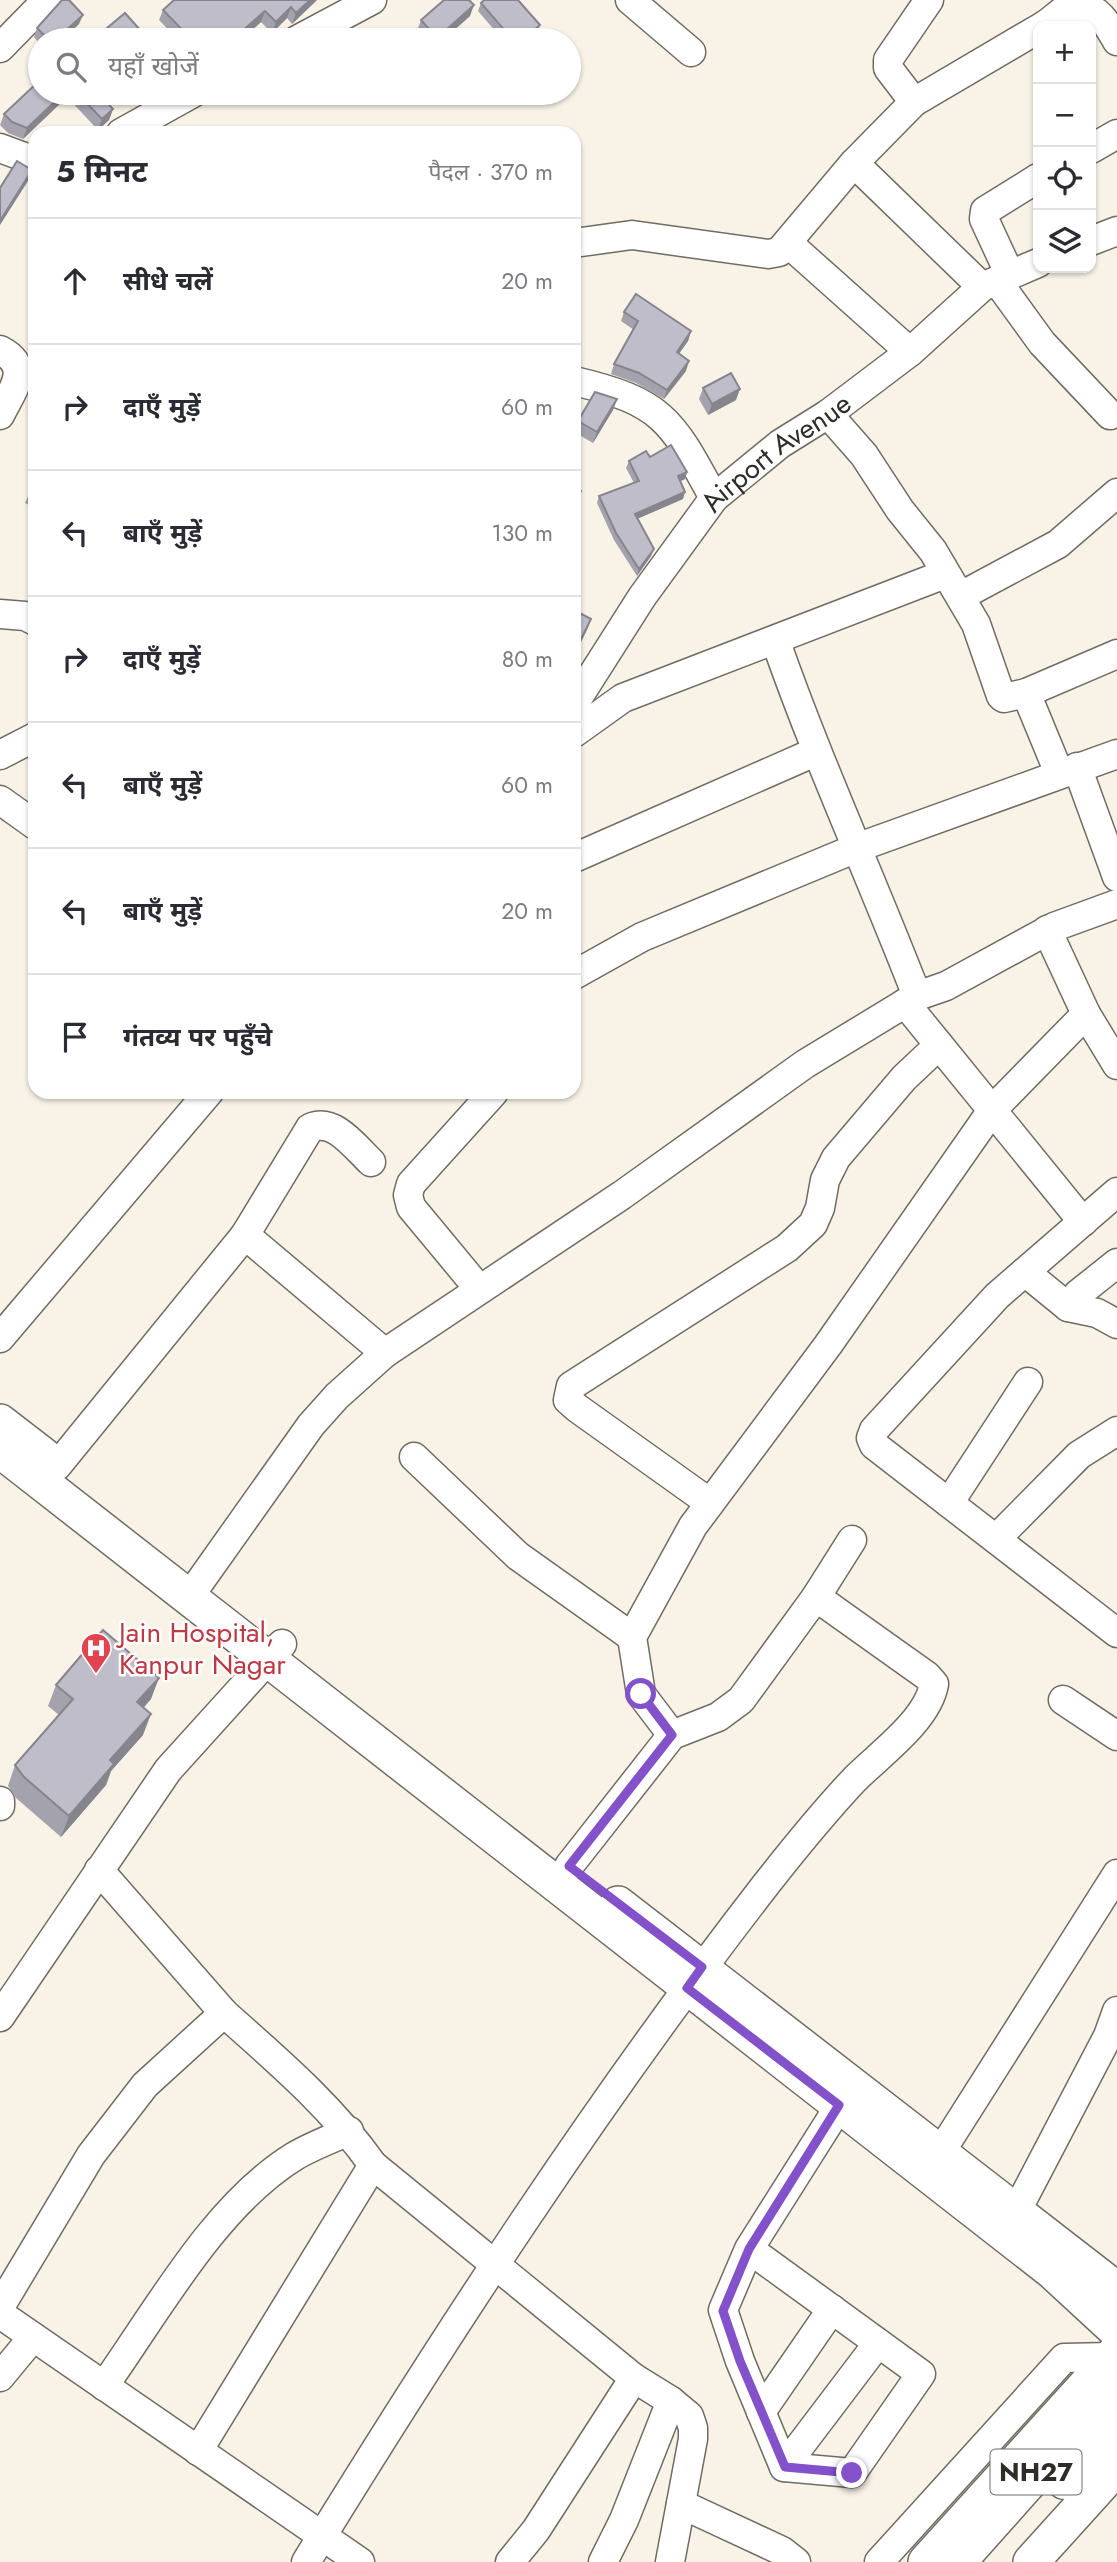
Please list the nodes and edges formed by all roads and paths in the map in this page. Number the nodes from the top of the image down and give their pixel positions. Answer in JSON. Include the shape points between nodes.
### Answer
{"nodes":[{"id":1,"x":47,"y":0,"type":"edge"},
{"id":2,"x":372,"y":0,"type":"edge"},
{"id":3,"x":630,"y":0,"type":"edge"},
{"id":4,"x":929,"y":0,"type":"edge"},
{"id":5,"x":1050,"y":21,"type":"edge"},
{"id":6,"x":319,"y":28,"type":"edge"},
{"id":7,"x":1033,"y":32,"type":"edge"},
{"id":8,"x":1116,"y":36,"type":"edge"},
{"id":9,"x":0,"y":48,"type":"edge"},
{"id":10,"x":691,"y":52,"type":"dead end"},
{"id":11,"x":914,"y":102,"type":"junction"},
{"id":12,"x":171,"y":105,"type":"edge"},
{"id":13,"x":134,"y":126,"type":"edge"},
{"id":14,"x":1117,"y":134,"type":"edge"},
{"id":15,"x":1094,"y":147,"type":"edge"},
{"id":16,"x":0,"y":148,"type":"edge"},
{"id":17,"x":28,"y":158,"type":"edge"},
{"id":18,"x":854,"y":163,"type":"junction"},
{"id":19,"x":1033,"y":181,"type":"edge"},
{"id":20,"x":1117,"y":231,"type":"edge"},
{"id":21,"x":1096,"y":240,"type":"edge"},
{"id":22,"x":581,"y":242,"type":"edge"},
{"id":23,"x":789,"y":244,"type":"junction"},
{"id":24,"x":1033,"y":265,"type":"edge"},
{"id":25,"x":996,"y":281,"type":"junction"},
{"id":26,"x":0,"y":350,"type":"edge"},
{"id":27,"x":910,"y":352,"type":"junction"},
{"id":28,"x":581,"y":383,"type":"edge"},
{"id":29,"x":828,"y":414,"type":"junction"},
{"id":30,"x":0,"y":415,"type":"edge"},
{"id":31,"x":1110,"y":415,"type":"dead end"},
{"id":32,"x":1117,"y":493,"type":"edge"},
{"id":33,"x":714,"y":498,"type":"junction"},
{"id":34,"x":945,"y":574,"type":"junction"},
{"id":35,"x":961,"y":596,"type":"junction"},
{"id":36,"x":776,"y":642,"type":"junction"},
{"id":37,"x":1117,"y":654,"type":"edge"},
{"id":38,"x":581,"y":693,"type":"edge"},
{"id":39,"x":1026,"y":693,"type":"junction"},
{"id":40,"x":581,"y":728,"type":"edge"},
{"id":41,"x":28,"y":741,"type":"edge"},
{"id":42,"x":815,"y":752,"type":"junction"},
{"id":43,"x":1117,"y":754,"type":"edge"},
{"id":44,"x":0,"y":755,"type":"edge"},
{"id":45,"x":1068,"y":770,"type":"junction"},
{"id":46,"x":0,"y":800,"type":"edge"},
{"id":47,"x":28,"y":820,"type":"edge"},
{"id":48,"x":859,"y":847,"type":"junction"},
{"id":49,"x":581,"y":855,"type":"edge"},
{"id":50,"x":1117,"y":877,"type":"edge"},
{"id":51,"x":1117,"y":904,"type":"edge"},
{"id":52,"x":1047,"y":930,"type":"junction"},
{"id":53,"x":581,"y":971,"type":"edge"},
{"id":54,"x":911,"y":1000,"type":"junction"},
{"id":55,"x":1086,"y":1014,"type":"junction"},
{"id":56,"x":939,"y":1045,"type":"junction"},
{"id":57,"x":1117,"y":1065,"type":"edge"},
{"id":58,"x":203,"y":1099,"type":"edge"},
{"id":59,"x":488,"y":1099,"type":"edge"},
{"id":60,"x":993,"y":1109,"type":"junction"},
{"id":61,"x":371,"y":1162,"type":"dead end"},
{"id":62,"x":1117,"y":1192,"type":"edge"},
{"id":63,"x":1083,"y":1222,"type":"junction"},
{"id":64,"x":245,"y":1235,"type":"junction"},
{"id":65,"x":1117,"y":1263,"type":"edge"},
{"id":66,"x":1025,"y":1272,"type":"junction"},
{"id":67,"x":479,"y":1289,"type":"junction"},
{"id":68,"x":1068,"y":1307,"type":"junction"},
{"id":69,"x":1117,"y":1324,"type":"edge"},
{"id":70,"x":0,"y":1338,"type":"edge"},
{"id":71,"x":385,"y":1353,"type":"junction"},
{"id":72,"x":1028,"y":1382,"type":"dead end"},
{"id":73,"x":0,"y":1422,"type":"edge"},
{"id":74,"x":1117,"y":1431,"type":"edge"},
{"id":75,"x":0,"y":1450,"type":"edge"},
{"id":76,"x":414,"y":1457,"type":"dead end"},
{"id":77,"x":57,"y":1466,"type":"junction"},
{"id":78,"x":710,"y":1503,"type":"junction"},
{"id":79,"x":949,"y":1503,"type":"junction"},
{"id":80,"x":996,"y":1539,"type":"junction"},
{"id":81,"x":852,"y":1540,"type":"dead end"},
{"id":82,"x":196,"y":1588,"type":"junction"},
{"id":83,"x":816,"y":1597,"type":"junction"},
{"id":84,"x":1117,"y":1633,"type":"edge"},
{"id":85,"x":632,"y":1637,"type":"junction"},
{"id":86,"x":275,"y":1651,"type":"junction"},
{"id":87,"x":1063,"y":1700,"type":"dead end"},
{"id":88,"x":672,"y":1735,"type":"junction"},
{"id":89,"x":1117,"y":1736,"type":"edge"},
{"id":90,"x":569,"y":1866,"type":"junction"},
{"id":91,"x":99,"y":1870,"type":"junction"},
{"id":92,"x":1117,"y":1874,"type":"edge"},
{"id":93,"x":695,"y":1978,"type":"junction"},
{"id":94,"x":1117,"y":2011,"type":"edge"},
{"id":95,"x":224,"y":2013,"type":"junction"},
{"id":96,"x":0,"y":2017,"type":"edge"},
{"id":97,"x":839,"y":2105,"type":"junction"},
{"id":98,"x":349,"y":2131,"type":"junction"},
{"id":99,"x":940,"y":2153,"type":"junction"},
{"id":100,"x":373,"y":2165,"type":"junction"},
{"id":101,"x":1016,"y":2212,"type":"junction"},
{"id":102,"x":749,"y":2249,"type":"junction"},
{"id":103,"x":495,"y":2267,"type":"junction"},
{"id":104,"x":1117,"y":2290,"type":"edge"},
{"id":105,"x":0,"y":2307,"type":"edge"},
{"id":106,"x":832,"y":2309,"type":"junction"},
{"id":107,"x":0,"y":2314,"type":"edge"},
{"id":108,"x":33,"y":2337,"type":"junction"},
{"id":109,"x":878,"y":2343,"type":"junction"},
{"id":110,"x":1116,"y":2355,"type":"edge"},
{"id":111,"x":0,"y":2377,"type":"edge"},
{"id":112,"x":634,"y":2378,"type":"junction"},
{"id":113,"x":104,"y":2386,"type":"junction"},
{"id":114,"x":671,"y":2401,"type":"junction"},
{"id":115,"x":761,"y":2412,"type":"junction"},
{"id":116,"x":1117,"y":2422,"type":"edge"},
{"id":117,"x":198,"y":2451,"type":"junction"},
{"id":118,"x":785,"y":2467,"type":"junction"},
{"id":119,"x":1117,"y":2467,"type":"edge"},
{"id":120,"x":681,"y":2504,"type":"junction"},
{"id":121,"x":322,"y":2536,"type":"junction"},
{"id":122,"x":306,"y":2562,"type":"edge"},
{"id":123,"x":360,"y":2562,"type":"edge"},
{"id":124,"x":510,"y":2562,"type":"edge"},
{"id":125,"x":603,"y":2562,"type":"edge"},
{"id":126,"x":670,"y":2562,"type":"edge"},
{"id":127,"x":796,"y":2562,"type":"edge"},
{"id":128,"x":879,"y":2562,"type":"edge"},
{"id":129,"x":926,"y":2562,"type":"edge"},
{"id":130,"x":956,"y":2562,"type":"edge"},
{"id":131,"x":991,"y":2562,"type":"edge"},
{"id":132,"x":1031,"y":2562,"type":"edge"}],
"edges":[{"from":1,"to":9,"type":"street"},
{"from":2,"to":6,"type":"street"},
{"from":3,"to":10,"type":"street"},
{"from":4,"to":11,"type":"street","via":[[888,60],[888,68]]},
{"from":5,"to":8,"type":"street","via":[[1065,9],[1092,3]]},
{"from":7,"to":11,"type":"street"},
{"from":11,"to":18,"type":"street"},
{"from":12,"to":13,"type":"street"},
{"from":14,"to":15,"type":"street"},
{"from":16,"to":17,"type":"street"},
{"from":18,"to":23,"type":"street"},
{"from":18,"to":25,"type":"street"},
{"from":19,"to":25,"type":"street","via":[[985,211]]},
{"from":20,"to":21,"type":"street"},
{"from":22,"to":23,"type":"street","via":[[632,235],[768,254]]},
{"from":23,"to":27,"type":"street"},
{"from":24,"to":25,"type":"street","name":"Airport Avenue"},
{"from":25,"to":27,"type":"street","name":"Airport Avenue"},
{"from":25,"to":31,"type":"street","via":[[1042,343]]},
{"from":26,"to":30,"type":"street","via":[[18,367],[18,379]]},
{"from":27,"to":29,"type":"street","name":"Airport Avenue"},
{"from":28,"to":33,"type":"street","via":[[642,402],[678,433]]},
{"from":29,"to":33,"type":"street","name":"Airport Avenue","via":[[780,444]]},
{"from":29,"to":34,"type":"street","via":[[864,455]]},
{"from":32,"to":35,"type":"street","via":[[1058,544]]},
{"from":33,"to":38,"type":"street","name":"Airport Avenue","via":[[642,597]]},
{"from":34,"to":35,"type":"street"},
{"from":34,"to":36,"type":"street"},
{"from":35,"to":39,"type":"street","via":[[976,624],[1001,696]]},
{"from":36,"to":40,"type":"street","via":[[622,698]]},
{"from":36,"to":42,"type":"street"},
{"from":37,"to":39,"type":"street"},
{"from":39,"to":45,"type":"street"},
{"from":41,"to":44,"type":"street"},
{"from":42,"to":48,"type":"street"},
{"from":42,"to":49,"type":"street"},
{"from":43,"to":45,"type":"street"},
{"from":45,"to":48,"type":"street"},
{"from":45,"to":50,"type":"street"},
{"from":46,"to":47,"type":"street"},
{"from":48,"to":53,"type":"street","via":[[642,936]]},
{"from":48,"to":54,"type":"street"},
{"from":51,"to":52,"type":"street"},
{"from":52,"to":54,"type":"street","via":[[946,986]]},
{"from":52,"to":55,"type":"street"},
{"from":54,"to":56,"type":"street"},
{"from":54,"to":67,"type":"street","via":[[806,1064],[622,1195]]},
{"from":55,"to":57,"type":"street"},
{"from":55,"to":60,"type":"street"},
{"from":56,"to":60,"type":"street"},
{"from":56,"to":78,"type":"street","via":[[904,1078],[836,1158],[813,1224],[787,1248],[571,1386],[568,1400],[577,1408]]},
{"from":58,"to":70,"type":"street"},
{"from":59,"to":67,"type":"street","via":[[411,1184],[408,1195],[411,1207]]},
{"from":60,"to":63,"type":"street"},
{"from":60,"to":78,"type":"street","via":[[828,1345]]},
{"from":61,"to":64,"type":"street","via":[[332,1127],[318,1124],[310,1128]]},
{"from":62,"to":63,"type":"street"},
{"from":63,"to":66,"type":"street"},
{"from":64,"to":71,"type":"street"},
{"from":64,"to":77,"type":"street"},
{"from":65,"to":68,"type":"street"},
{"from":66,"to":68,"type":"street"},
{"from":66,"to":79,"type":"street","via":[[997,1297],[871,1438]]},
{"from":67,"to":71,"type":"street"},
{"from":68,"to":69,"type":"street","via":[[1097,1313]]},
{"from":71,"to":82,"type":"street","via":[[311,1426]]},
{"from":72,"to":79,"type":"street"},
{"from":73,"to":77,"type":"main road"},
{"from":74,"to":80,"type":"street","via":[[1079,1455]]},
{"from":75,"to":82,"type":"main road"},
{"from":76,"to":85,"type":"street","via":[[518,1556]]},
{"from":77,"to":82,"type":"main road"},
{"from":78,"to":85,"type":"street"},
{"from":79,"to":80,"type":"street"},
{"from":80,"to":84,"type":"street"},
{"from":81,"to":83,"type":"street"},
{"from":82,"to":86,"type":"main road"},
{"from":83,"to":88,"type":"street","via":[[741,1700],[718,1717]]},
{"from":83,"to":93,"type":"street","via":[[927,1676],[934,1684],[932,1695],[899,1740],[856,1779],[793,1850]]},
{"from":85,"to":88,"type":"street","via":[[641,1694]]},
{"from":86,"to":90,"type":"main road"},
{"from":86,"to":91,"type":"street","via":[[169,1770]]},
{"from":86,"to":93,"type":"main road"},
{"from":87,"to":89,"type":"street"},
{"from":88,"to":90,"type":"street"},
{"from":90,"to":93,"type":"main road"},
{"from":91,"to":95,"type":"street"},
{"from":91,"to":96,"type":"street"},
{"from":92,"to":99,"type":"street"},
{"from":93,"to":97,"type":"main road"},
{"from":93,"to":99,"type":"main road"},
{"from":93,"to":103,"type":"street"},
{"from":94,"to":101,"type":"street"},
{"from":95,"to":98,"type":"street"},
{"from":95,"to":105,"type":"street","via":[[145,2085],[91,2155]]},
{"from":97,"to":102,"type":"street"},
{"from":97,"to":110,"type":"main road","via":[[1052,2271]]},
{"from":98,"to":100,"type":"street"},
{"from":98,"to":113,"type":"street","via":[[296,2156],[254,2187],[220,2222]]},
{"from":99,"to":101,"type":"main road"},
{"from":100,"to":103,"type":"street"},
{"from":100,"to":117,"type":"street"},
{"from":101,"to":104,"type":"main road"},
{"from":102,"to":106,"type":"street"},
{"from":102,"to":115,"type":"street","via":[[723,2311]]},
{"from":103,"to":112,"type":"street"},
{"from":103,"to":121,"type":"street"},
{"from":106,"to":109,"type":"street"},
{"from":106,"to":115,"type":"street"},
{"from":107,"to":108,"type":"street"},
{"from":108,"to":111,"type":"street"},
{"from":108,"to":113,"type":"street"},
{"from":109,"to":118,"type":"street"},
{"from":109,"to":118,"type":"street","via":[[921,2374],[852,2473]]},
{"from":110,"to":128,"type":"street","via":[[1064,2358]]},
{"from":110,"to":129,"type":"main road"},
{"from":110,"to":130,"type":"highway","number":"NH27"},
{"from":112,"to":114,"type":"street"},
{"from":112,"to":124,"type":"street","via":[[536,2530]]},
{"from":113,"to":117,"type":"street"},
{"from":114,"to":120,"type":"street","via":[[688,2416],[693,2428]]},
{"from":114,"to":125,"type":"street"},
{"from":115,"to":118,"type":"street"},
{"from":116,"to":131,"type":"highway","number":"NH27"},
{"from":117,"to":121,"type":"street"},
{"from":119,"to":132,"type":"main road"},
{"from":120,"to":126,"type":"street"},
{"from":120,"to":127,"type":"street","via":[[782,2551]]},
{"from":121,"to":122,"type":"street"},
{"from":121,"to":123,"type":"street"}]}
